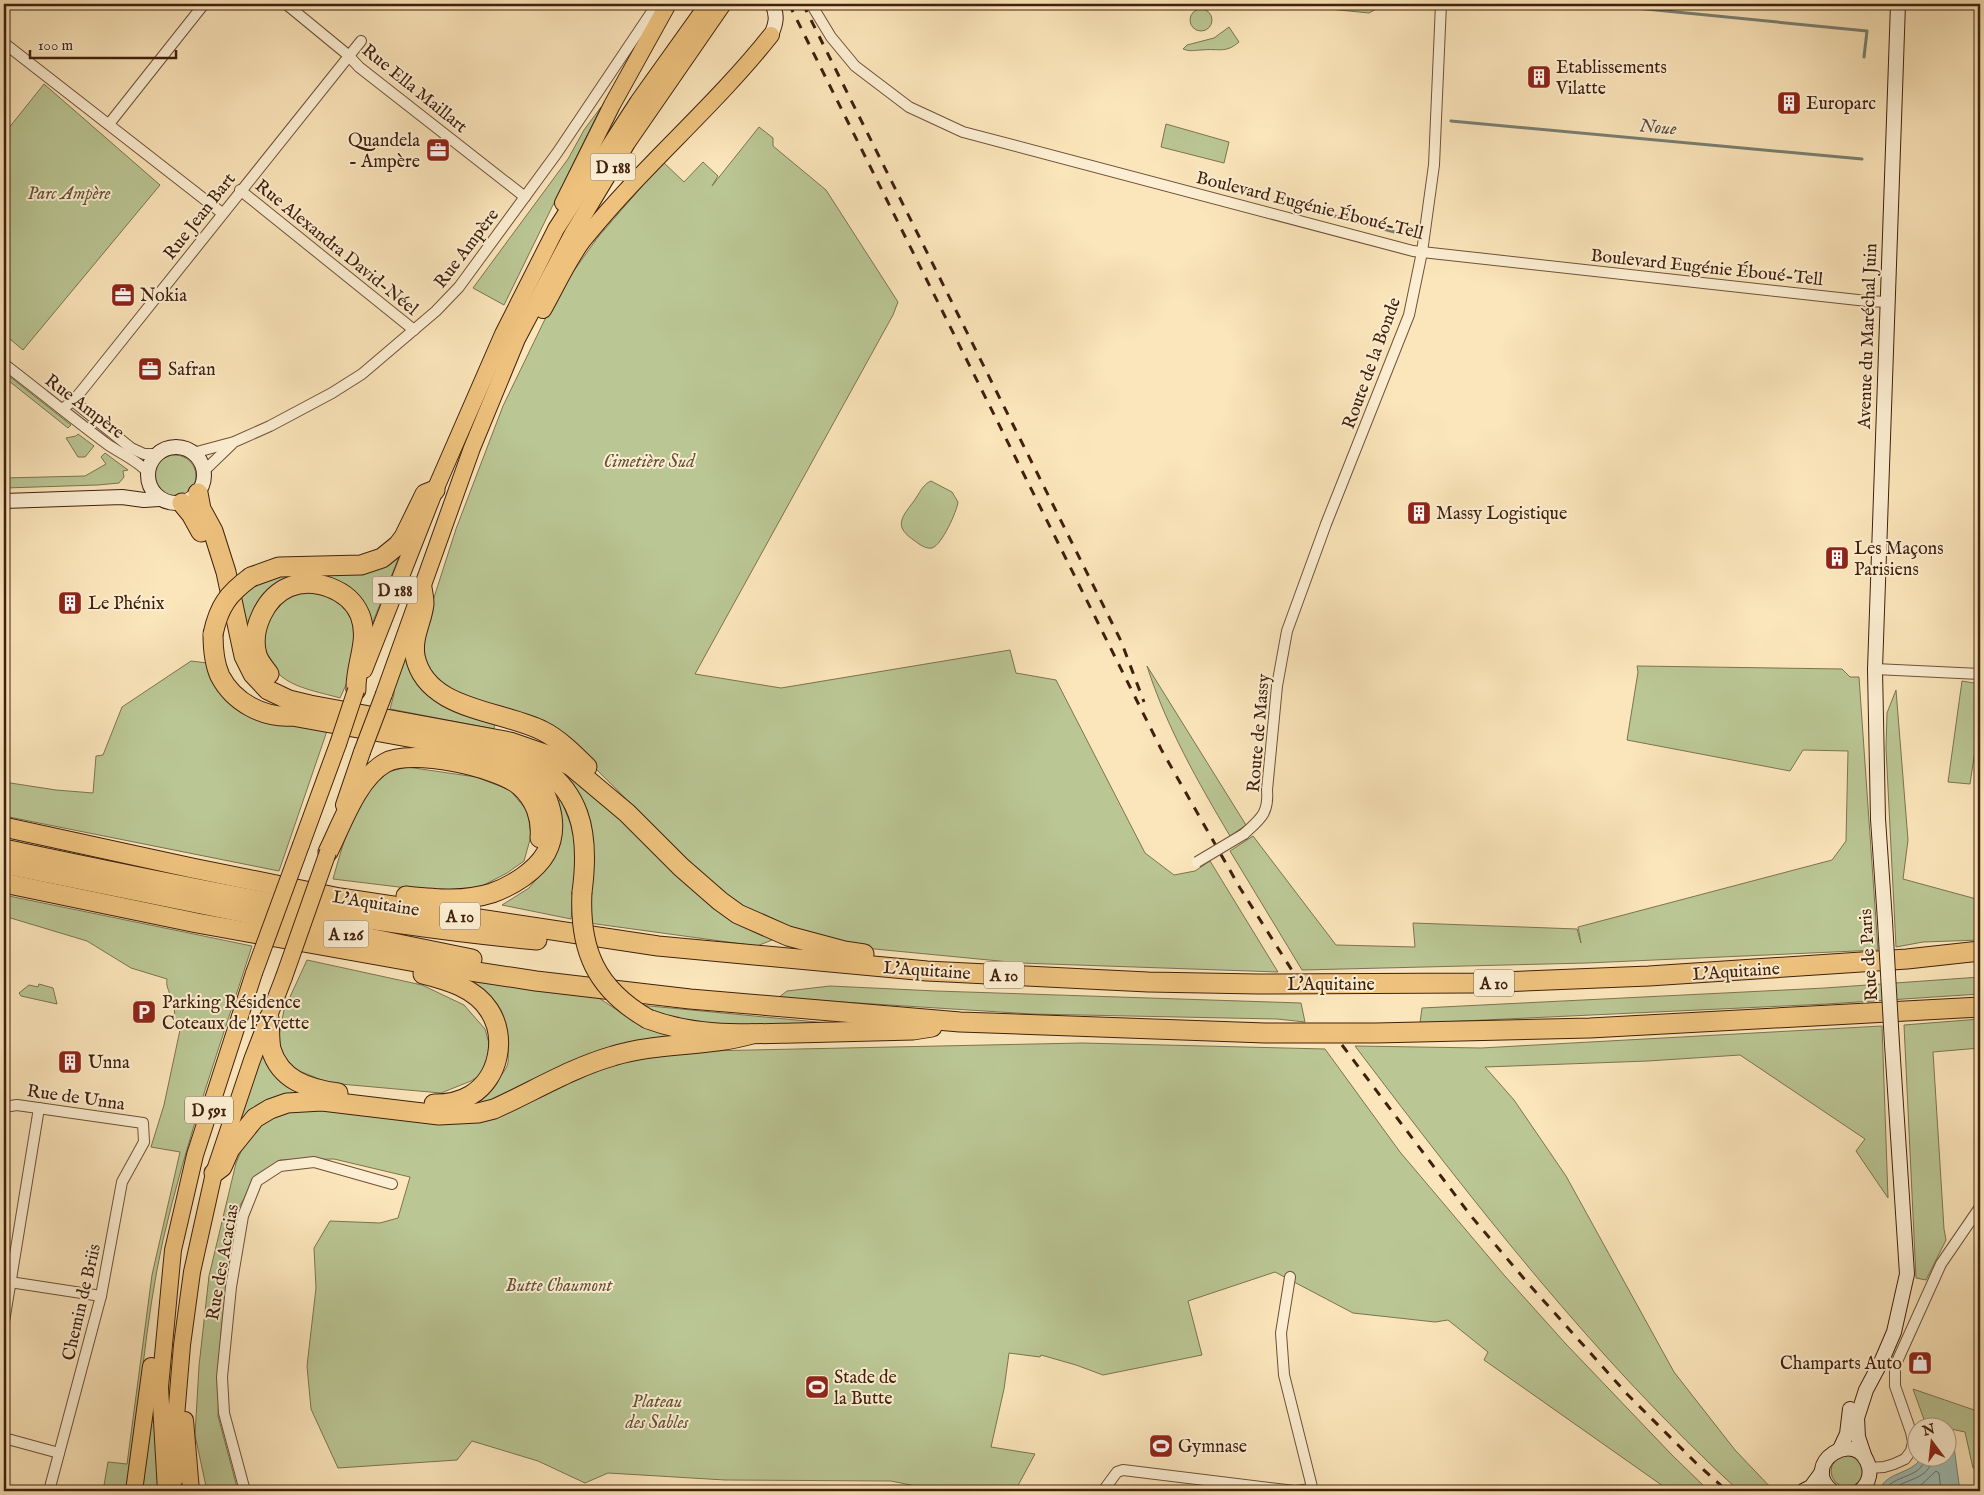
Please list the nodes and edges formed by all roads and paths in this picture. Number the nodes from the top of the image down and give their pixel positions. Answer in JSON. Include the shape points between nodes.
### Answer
{"nodes":[{"id":1,"x":204,"y":4,"type":"edge"},
{"id":2,"x":286,"y":4,"type":"edge"},
{"id":3,"x":657,"y":4,"type":"edge"},
{"id":4,"x":668,"y":4,"type":"edge"},
{"id":5,"x":708,"y":4,"type":"edge"},
{"id":6,"x":723,"y":4,"type":"edge"},
{"id":7,"x":772,"y":4,"type":"edge"},
{"id":8,"x":811,"y":4,"type":"edge"},
{"id":9,"x":1441,"y":4,"type":"edge"},
{"id":10,"x":1898,"y":4,"type":"edge"},
{"id":11,"x":771,"y":35,"type":"joint"},
{"id":12,"x":361,"y":41,"type":"dead end"},
{"id":13,"x":4,"y":43,"type":"edge"},
{"id":14,"x":348,"y":55,"type":"junction"},
{"id":15,"x":109,"y":124,"type":"junction"},
{"id":16,"x":241,"y":189,"type":"junction"},
{"id":17,"x":524,"y":197,"type":"junction"},
{"id":18,"x":222,"y":213,"type":"junction"},
{"id":19,"x":556,"y":229,"type":"junction"},
{"id":20,"x":1422,"y":252,"type":"junction"},
{"id":21,"x":1888,"y":302,"type":"junction"},
{"id":22,"x":414,"y":330,"type":"junction"},
{"id":23,"x":517,"y":339,"type":"junction"},
{"id":24,"x":4,"y":364,"type":"edge"},
{"id":25,"x":73,"y":401,"type":"junction"},
{"id":26,"x":62,"y":409,"type":"junction"},
{"id":27,"x":234,"y":442,"type":"junction"},
{"id":28,"x":193,"y":453,"type":"junction"},
{"id":29,"x":157,"y":454,"type":"junction"},
{"id":30,"x":204,"y":471,"type":"junction"},
{"id":31,"x":148,"y":477,"type":"junction"},
{"id":32,"x":435,"y":490,"type":"junction"},
{"id":33,"x":198,"y":493,"type":"junction"},
{"id":34,"x":122,"y":497,"type":"junction"},
{"id":35,"x":159,"y":499,"type":"junction"},
{"id":36,"x":4,"y":501,"type":"edge"},
{"id":37,"x":182,"y":503,"type":"junction"},
{"id":38,"x":422,"y":588,"type":"junction"},
{"id":39,"x":1287,"y":631,"type":"joint"},
{"id":40,"x":1875,"y":669,"type":"junction"},
{"id":41,"x":1980,"y":674,"type":"edge"},
{"id":42,"x":356,"y":690,"type":"junction"},
{"id":43,"x":356,"y":712,"type":"junction"},
{"id":44,"x":292,"y":716,"type":"junction"},
{"id":45,"x":458,"y":747,"type":"junction"},
{"id":46,"x":627,"y":813,"type":"junction"},
{"id":47,"x":4,"y":827,"type":"edge"},
{"id":48,"x":4,"y":849,"type":"edge"},
{"id":49,"x":328,"y":852,"type":"junction"},
{"id":50,"x":1197,"y":862,"type":"dead end"},
{"id":51,"x":4,"y":864,"type":"edge"},
{"id":52,"x":530,"y":870,"type":"junction"},
{"id":53,"x":4,"y":883,"type":"edge"},
{"id":54,"x":262,"y":883,"type":"junction"},
{"id":55,"x":658,"y":946,"type":"junction"},
{"id":56,"x":1980,"y":952,"type":"edge"},
{"id":57,"x":370,"y":954,"type":"junction"},
{"id":58,"x":1907,"y":959,"type":"junction"},
{"id":59,"x":1980,"y":960,"type":"edge"},
{"id":60,"x":927,"y":971,"type":"junction"},
{"id":61,"x":254,"y":973,"type":"joint"},
{"id":62,"x":284,"y":977,"type":"joint"},
{"id":63,"x":690,"y":999,"type":"junction"},
{"id":64,"x":1980,"y":1006,"type":"edge"},
{"id":65,"x":269,"y":1018,"type":"junction"},
{"id":66,"x":960,"y":1022,"type":"junction"},
{"id":67,"x":752,"y":1034,"type":"junction"},
{"id":68,"x":4,"y":1107,"type":"edge"},
{"id":69,"x":39,"y":1108,"type":"junction"},
{"id":70,"x":143,"y":1123,"type":"joint"},
{"id":71,"x":214,"y":1173,"type":"junction"},
{"id":72,"x":392,"y":1184,"type":"dead end"},
{"id":73,"x":1980,"y":1207,"type":"edge"},
{"id":74,"x":1906,"y":1239,"type":"junction"},
{"id":75,"x":173,"y":1250,"type":"junction"},
{"id":76,"x":1290,"y":1277,"type":"dead end"},
{"id":77,"x":10,"y":1282,"type":"junction"},
{"id":78,"x":101,"y":1296,"type":"junction"},
{"id":79,"x":4,"y":1322,"type":"edge"},
{"id":80,"x":182,"y":1360,"type":"junction"},
{"id":81,"x":4,"y":1438,"type":"edge"},
{"id":82,"x":1840,"y":1449,"type":"junction"},
{"id":83,"x":59,"y":1453,"type":"junction"},
{"id":84,"x":1867,"y":1463,"type":"junction"},
{"id":85,"x":1822,"y":1472,"type":"junction"},
{"id":86,"x":1313,"y":1490,"type":"edge"},
{"id":87,"x":1864,"y":1490,"type":"edge"},
{"id":88,"x":49,"y":1491,"type":"edge"},
{"id":89,"x":134,"y":1491,"type":"edge"},
{"id":90,"x":166,"y":1491,"type":"edge"},
{"id":91,"x":175,"y":1491,"type":"edge"},
{"id":92,"x":192,"y":1491,"type":"edge"},
{"id":93,"x":245,"y":1491,"type":"edge"},
{"id":94,"x":1103,"y":1491,"type":"edge"},
{"id":95,"x":1803,"y":1491,"type":"edge"},
{"id":96,"x":1832,"y":1491,"type":"edge"}],
"edges":[{"from":1,"to":15,"type":"street"},
{"from":2,"to":14,"type":"street","name":"Rue Ella Maillart"},
{"from":3,"to":17,"type":"street","name":"Rue Ampère"},
{"from":4,"to":19,"type":"main road","via":[[586,155],[558,214]]},
{"from":5,"to":19,"type":"main road","number":"D 188","via":[[638,102]]},
{"from":6,"to":23,"type":"main road","number":"D 188","via":[[628,143],[573,233]]},
{"from":7,"to":11,"type":"street","via":[[776,11]]},
{"from":8,"to":20,"type":"street","name":"Boulevard Eugénie Éboué-Tell","via":[[855,66],[909,107],[963,132]]},
{"from":9,"to":20,"type":"street","name":"Route de la Bonde","via":[[1434,165]]},
{"from":10,"to":21,"type":"street","name":"Avenue du Maréchal Juin"},
{"from":11,"to":23,"type":"main road","via":[[584,239],[534,326]]},
{"from":12,"to":14,"type":"street","name":"Rue Jean Bart"},
{"from":13,"to":15,"type":"street"},
{"from":14,"to":16,"type":"street","name":"Rue Jean Bart"},
{"from":14,"to":17,"type":"street","name":"Rue Ella Maillart"},
{"from":15,"to":18,"type":"street"},
{"from":16,"to":18,"type":"street","name":"Rue Jean Bart"},
{"from":16,"to":22,"type":"street","name":"Rue Alexandra David-Néel"},
{"from":17,"to":22,"type":"street","name":"Rue Ampère","via":[[459,287]]},
{"from":18,"to":25,"type":"street","name":"Rue Jean Bart"},
{"from":19,"to":32,"type":"main road","number":"D 188","via":[[503,334]]},
{"from":20,"to":21,"type":"street","name":"Boulevard Eugénie Éboué-Tell"},
{"from":20,"to":39,"type":"street","name":"Route de la Bonde","via":[[1409,315]]},
{"from":21,"to":40,"type":"street","name":"Avenue du Maréchal Juin"},
{"from":22,"to":27,"type":"street","name":"Rue Ampère","via":[[362,374],[332,393]]},
{"from":23,"to":38,"type":"main road","number":"D 188","via":[[472,448]]},
{"from":24,"to":26,"type":"street","name":"Rue Ampère"},
{"from":25,"to":26,"type":"street","name":"Rue Jean Bart"},
{"from":25,"to":29,"type":"street","name":"Rue Ampère","via":[[131,448],[144,454]]},
{"from":26,"to":31,"type":"street","name":"Rue Ampère","via":[[143,466]]},
{"from":27,"to":28,"type":"street","name":"Rue Ampère"},
{"from":27,"to":30,"type":"street","name":"Rue Ampère"},
{"from":28,"to":29,"type":"street","via":[[175,447]]},
{"from":28,"to":30,"type":"street"},
{"from":29,"to":31,"type":"street","via":[[150,462]]},
{"from":30,"to":33,"type":"street"},
{"from":31,"to":34,"type":"street","via":[[139,490]]},
{"from":31,"to":35,"type":"street"},
{"from":32,"to":42,"type":"main road","number":"D 188"},
{"from":32,"to":44,"type":"highway","bridge":true,"via":[[425,494],[404,537],[382,558],[361,565],[278,567],[251,577],[222,606],[213,634],[220,676],[234,694],[252,708],[278,717]]},
{"from":33,"to":37,"type":"street"},
{"from":33,"to":43,"type":"highway","via":[[226,572],[244,656],[253,674],[268,690],[289,700]]},
{"from":34,"to":35,"type":"street"},
{"from":34,"to":36,"type":"street"},
{"from":35,"to":37,"type":"street"},
{"from":37,"to":44,"type":"highway","via":[[201,531],[219,577],[229,636],[243,678],[268,703]]},
{"from":38,"to":46,"type":"highway","via":[[424,603],[414,645],[416,658],[436,690],[461,704],[543,731],[577,757],[617,797]]},
{"from":38,"to":49,"type":"main road","number":"D 188","bridge":true},
{"from":39,"to":50,"type":"street","name":"Route de Massy","bridge":true,"via":[[1277,686],[1268,804],[1262,818],[1244,834]]},
{"from":40,"to":41,"type":"street"},
{"from":40,"to":74,"type":"street","name":"Rue de Paris","bridge":true,"via":[[1878,818]]},
{"from":42,"to":43,"type":"highway","via":[[355,676],[364,642],[360,614],[336,590],[326,586],[312,583],[287,588],[269,603],[257,624],[256,649],[261,663],[283,687],[336,702]]},
{"from":42,"to":61,"type":"main road","number":"D 188","bridge":true},
{"from":43,"to":46,"type":"highway","via":[[529,747],[570,766]]},
{"from":44,"to":45,"type":"highway"},
{"from":45,"to":52,"type":"highway","via":[[519,765],[534,776],[543,790],[550,808],[551,839],[546,852]]},
{"from":45,"to":67,"type":"highway","bridge":true,"via":[[466,745],[522,756],[538,764],[562,786],[579,816],[583,831],[583,931],[594,968],[611,992],[648,1019],[670,1027],[729,1035]]},
{"from":46,"to":60,"type":"highway","via":[[681,868],[738,914],[805,942],[902,959]]},
{"from":47,"to":54,"type":"highway","name":"L'Aquitaine","number":"A 10"},
{"from":48,"to":55,"type":"highway","number":"A 126","via":[[198,890],[428,929],[614,946]]},
{"from":49,"to":52,"type":"highway","via":[[363,782],[387,762],[421,757],[496,772],[521,787],[531,798],[541,828],[540,843]]},
{"from":49,"to":62,"type":"main road","number":"D 188","bridge":true},
{"from":51,"to":63,"type":"highway","number":"A 126","via":[[474,960]]},
{"from":52,"to":54,"type":"highway","via":[[506,887],[475,898],[456,900],[346,890],[275,879]]},
{"from":53,"to":57,"type":"highway"},
{"from":54,"to":55,"type":"highway","name":"L'Aquitaine","number":"A 10","via":[[340,898]]},
{"from":55,"to":60,"type":"highway","name":"L'Aquitaine","number":"A 10"},
{"from":56,"to":58,"type":"highway","name":"L'Aquitaine","number":"A 10"},
{"from":57,"to":63,"type":"highway","via":[[536,981]]},
{"from":57,"to":65,"type":"highway","via":[[396,967],[454,983],[479,998],[489,1009],[499,1040],[498,1055],[490,1075],[471,1095],[446,1104],[416,1104],[300,1084],[278,1065],[271,1048]]},
{"from":58,"to":59,"type":"highway","via":[[1936,963]]},
{"from":58,"to":60,"type":"highway","name":"L'Aquitaine","number":"A 10","via":[[1649,976],[1474,983],[1148,982]]},
{"from":61,"to":75,"type":"main road","number":"D 591","via":[[194,1155]]},
{"from":62,"to":65,"type":"main road","number":"D 591"},
{"from":63,"to":66,"type":"highway"},
{"from":64,"to":66,"type":"highway","via":[[1590,1028],[1376,1034]]},
{"from":65,"to":71,"type":"main road","number":"D 591"},
{"from":66,"to":67,"type":"highway","via":[[913,1030]]},
{"from":67,"to":71,"type":"highway","via":[[614,1056],[478,1113],[439,1115],[322,1101],[287,1103],[255,1118],[230,1149],[222,1168]]},
{"from":68,"to":69,"type":"street","name":"Rue de Unna"},
{"from":69,"to":70,"type":"street","name":"Rue de Unna"},
{"from":69,"to":77,"type":"street"},
{"from":70,"to":78,"type":"street","name":"Chemin de Briis","via":[[144,1142],[122,1182]]},
{"from":71,"to":80,"type":"main road","number":"D 591","via":[[192,1272]]},
{"from":72,"to":93,"type":"street","name":"Rue des Acacias","via":[[314,1162],[280,1166],[257,1181],[243,1216],[231,1288],[222,1377],[224,1414]]},
{"from":73,"to":84,"type":"street","via":[[1941,1264],[1895,1366],[1895,1386],[1911,1432],[1911,1451],[1905,1459],[1884,1467]]},
{"from":74,"to":82,"type":"street","name":"Rue de Paris","via":[[1894,1304],[1885,1331],[1858,1385],[1845,1441]]},
{"from":74,"to":84,"type":"street","name":"Rue de Paris","via":[[1907,1274],[1899,1315],[1857,1418],[1858,1437]]},
{"from":75,"to":89,"type":"main road","via":[[166,1259],[157,1309]]},
{"from":75,"to":90,"type":"main road","number":"D 591","via":[[160,1387]]},
{"from":76,"to":86,"type":"street","via":[[1281,1332],[1284,1375]]},
{"from":77,"to":78,"type":"street"},
{"from":77,"to":79,"type":"street"},
{"from":78,"to":83,"type":"street","name":"Chemin de Briis"},
{"from":80,"to":91,"type":"main road","number":"D 591","via":[[176,1416]]},
{"from":80,"to":92,"type":"main road"},
{"from":81,"to":83,"type":"street"},
{"from":82,"to":84,"type":"street","via":[[1854,1450]]},
{"from":82,"to":85,"type":"street","via":[[1828,1457]]},
{"from":83,"to":88,"type":"street","name":"Chemin de Briis"},
{"from":84,"to":87,"type":"street","via":[[1869,1478]]},
{"from":85,"to":95,"type":"street","via":[[1811,1487]]},
{"from":85,"to":96,"type":"street","via":[[1823,1481]]},
{"from":86,"to":94,"type":"street","via":[[1295,1491],[1123,1470]]}]}
